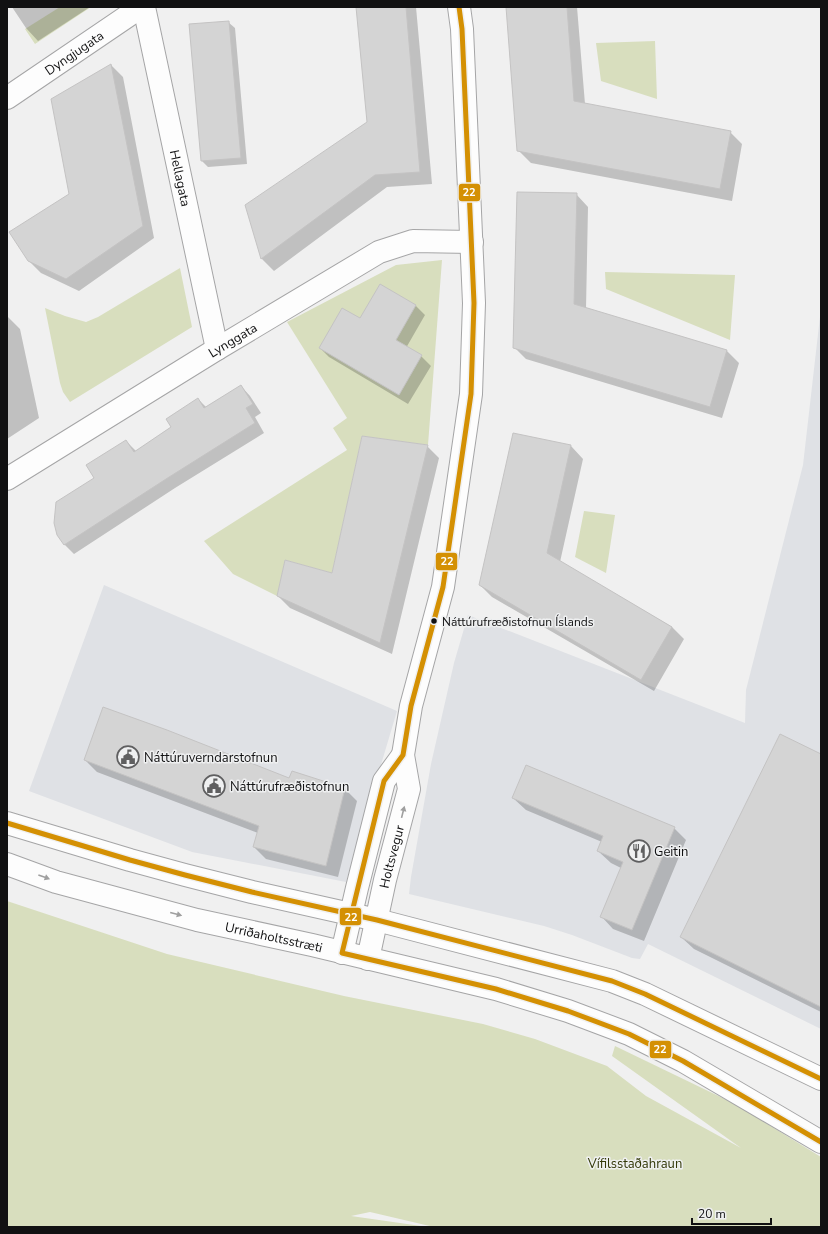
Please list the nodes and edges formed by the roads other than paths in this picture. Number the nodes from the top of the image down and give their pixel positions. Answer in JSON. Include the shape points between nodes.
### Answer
{"nodes":[{"id":1,"x":141,"y":7,"type":"edge"},
{"id":2,"x":144,"y":7,"type":"edge"},
{"id":3,"x":459,"y":7,"type":"edge"},
{"id":4,"x":7,"y":98,"type":"edge"},
{"id":5,"x":472,"y":242,"type":"junction"},
{"id":6,"x":217,"y":349,"type":"junction"},
{"id":7,"x":7,"y":479,"type":"edge"},
{"id":8,"x":403,"y":755,"type":"junction"},
{"id":9,"x":7,"y":823,"type":"edge"},
{"id":10,"x":7,"y":864,"type":"edge"},
{"id":11,"x":351,"y":915,"type":"junction"},
{"id":12,"x":377,"y":920,"type":"junction"},
{"id":13,"x":342,"y":953,"type":"junction"},
{"id":14,"x":368,"y":959,"type":"junction"},
{"id":15,"x":821,"y":1079,"type":"edge"},
{"id":16,"x":821,"y":1142,"type":"edge"}],
"edges":[{"from":1,"to":4,"type":"street","name":"Dyngjugata"},
{"from":2,"to":6,"type":"street","name":"Hellagata"},
{"from":3,"to":5,"type":"street","name":"Holtsvegur"},
{"from":5,"to":6,"type":"street","name":"Lynggata","via":[[413,241],[379,252]]},
{"from":5,"to":8,"type":"street","name":"Holtsvegur","via":[[474,303],[471,394],[442,587],[411,706]]},
{"from":6,"to":7,"type":"street","name":"Lynggata"},
{"from":8,"to":11,"type":"street","name":"Holtsvegur","via":[[384,781]]},
{"from":12,"to":8,"type":"street","name":"Holtsvegur","one_way":true,"via":[[409,789]]},
{"from":9,"to":11,"type":"street","via":[[178,874]]},
{"from":10,"to":13,"type":"street","name":"Urriðaholtsstræti","one_way":true,"via":[[56,882],[189,918]]},
{"from":11,"to":12,"type":"street"},
{"from":11,"to":13,"type":"street","name":"Holtsvegur"},
{"from":12,"to":14,"type":"street","name":"Holtsvegur"},
{"from":12,"to":15,"type":"street","via":[[612,981]]},
{"from":13,"to":14,"type":"street","name":"Urriðaholtsstræti"},
{"from":14,"to":16,"type":"street","name":"Urriðaholtsstræti","via":[[496,989],[568,1011],[629,1034],[683,1061]]}]}
